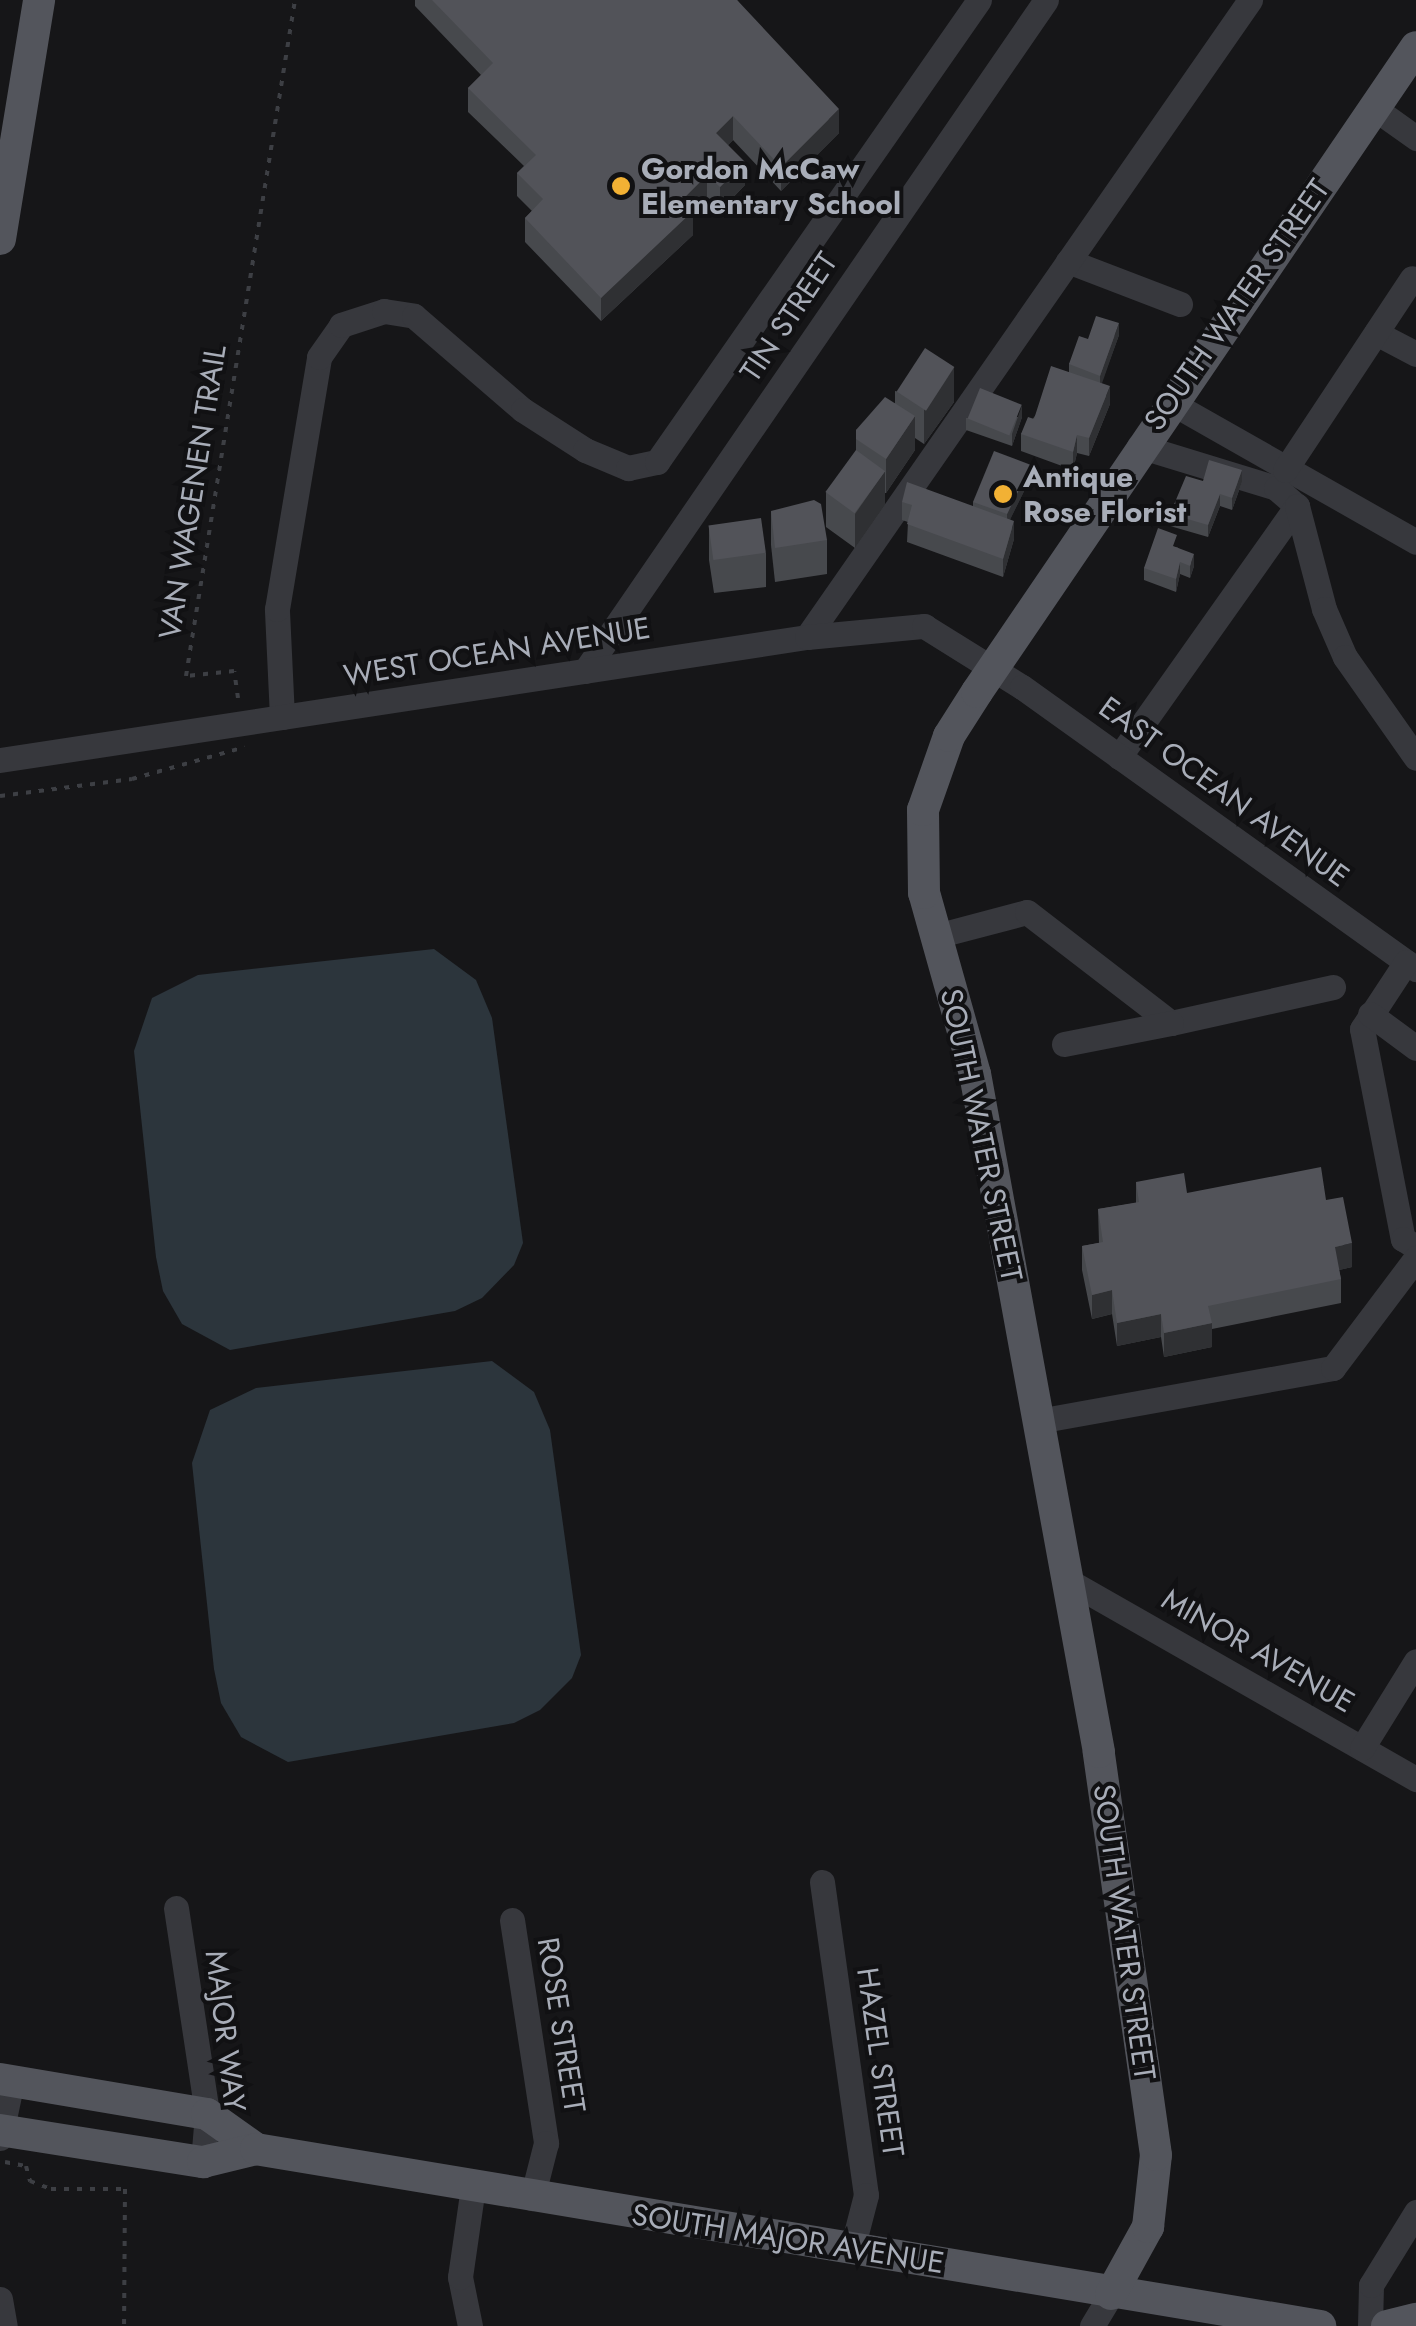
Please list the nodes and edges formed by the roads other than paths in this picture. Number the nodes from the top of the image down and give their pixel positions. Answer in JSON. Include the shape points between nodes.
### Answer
{"nodes":[{"id":1,"x":39,"y":0,"type":"edge"},
{"id":2,"x":979,"y":0,"type":"edge"},
{"id":3,"x":1046,"y":0,"type":"edge"},
{"id":4,"x":1250,"y":0,"type":"edge"},
{"id":5,"x":1416,"y":47,"type":"edge"},
{"id":6,"x":1374,"y":108,"type":"junction"},
{"id":7,"x":1416,"y":138,"type":"edge"},
{"id":8,"x":0,"y":239,"type":"edge"},
{"id":9,"x":1068,"y":261,"type":"junction"},
{"id":10,"x":1412,"y":278,"type":"dead end"},
{"id":11,"x":1180,"y":304,"type":"dead end"},
{"id":12,"x":1376,"y":333,"type":"junction"},
{"id":13,"x":1416,"y":354,"type":"edge"},
{"id":14,"x":1170,"y":402,"type":"junction"},
{"id":15,"x":1139,"y":446,"type":"junction"},
{"id":16,"x":1285,"y":470,"type":"junction"},
{"id":17,"x":1297,"y":506,"type":"junction"},
{"id":18,"x":1416,"y":542,"type":"edge"},
{"id":19,"x":807,"y":637,"type":"junction"},
{"id":20,"x":992,"y":669,"type":"junction"},
{"id":21,"x":585,"y":671,"type":"junction"},
{"id":22,"x":282,"y":717,"type":"junction"},
{"id":23,"x":1119,"y":757,"type":"junction"},
{"id":24,"x":1416,"y":758,"type":"edge"},
{"id":25,"x":0,"y":760,"type":"edge"},
{"id":26,"x":936,"y":936,"type":"junction"},
{"id":27,"x":1411,"y":966,"type":"edge"},
{"id":28,"x":1334,"y":987,"type":"dead end"},
{"id":29,"x":1370,"y":1014,"type":"junction"},
{"id":30,"x":1171,"y":1023,"type":"junction"},
{"id":31,"x":1064,"y":1044,"type":"dead end"},
{"id":32,"x":1416,"y":1048,"type":"edge"},
{"id":33,"x":1416,"y":1247,"type":"edge"},
{"id":34,"x":1416,"y":1258,"type":"edge"},
{"id":35,"x":1038,"y":1421,"type":"junction"},
{"id":36,"x":1067,"y":1580,"type":"junction"},
{"id":37,"x":1416,"y":1661,"type":"edge"},
{"id":38,"x":1362,"y":1748,"type":"junction"},
{"id":39,"x":1416,"y":1779,"type":"edge"},
{"id":40,"x":822,"y":1882,"type":"dead end"},
{"id":41,"x":176,"y":1908,"type":"dead end"},
{"id":42,"x":512,"y":1920,"type":"dead end"},
{"id":43,"x":6,"y":2080,"type":"edge"},
{"id":44,"x":207,"y":2114,"type":"junction"},
{"id":45,"x":0,"y":2140,"type":"edge"},
{"id":46,"x":256,"y":2149,"type":"junction"},
{"id":47,"x":203,"y":2162,"type":"junction"},
{"id":48,"x":473,"y":2188,"type":"junction"},
{"id":49,"x":532,"y":2198,"type":"junction"},
{"id":50,"x":1416,"y":2212,"type":"edge"},
{"id":51,"x":852,"y":2249,"type":"junction"},
{"id":52,"x":1112,"y":2294,"type":"junction"},
{"id":53,"x":0,"y":2300,"type":"edge"},
{"id":54,"x":1416,"y":2319,"type":"edge"},
{"id":55,"x":5,"y":2326,"type":"edge"},
{"id":56,"x":470,"y":2326,"type":"edge"},
{"id":57,"x":1092,"y":2326,"type":"edge"},
{"id":58,"x":1320,"y":2326,"type":"edge"},
{"id":59,"x":1370,"y":2326,"type":"edge"},
{"id":60,"x":1386,"y":2326,"type":"edge"}],
"edges":[{"from":1,"to":8,"type":"main road"},
{"from":2,"to":22,"type":"street","via":[[656,462],[628,468],[585,450],[523,410],[414,316],[384,311],[342,325],[319,357],[277,609]]},
{"from":3,"to":21,"type":"street","name":"TIN STREET"},
{"from":4,"to":9,"type":"street"},
{"from":5,"to":6,"type":"main road","name":"SOUTH WATER STREET"},
{"from":6,"to":7,"type":"street"},
{"from":6,"to":14,"type":"main road","name":"SOUTH WATER STREET"},
{"from":9,"to":11,"type":"street"},
{"from":9,"to":19,"type":"street"},
{"from":10,"to":12,"type":"street"},
{"from":12,"to":13,"type":"street"},
{"from":12,"to":16,"type":"street"},
{"from":14,"to":15,"type":"main road","name":"SOUTH WATER STREET"},
{"from":14,"to":16,"type":"street"},
{"from":15,"to":17,"type":"street","via":[[1276,488]]},
{"from":15,"to":20,"type":"main road","name":"SOUTH WATER STREET"},
{"from":16,"to":18,"type":"street"},
{"from":17,"to":23,"type":"street"},
{"from":17,"to":24,"type":"street","via":[[1324,609],[1345,657]]},
{"from":19,"to":20,"type":"street","name":"WEST OCEAN AVENUE","via":[[924,626]]},
{"from":19,"to":21,"type":"street","name":"WEST OCEAN AVENUE"},
{"from":20,"to":23,"type":"street","name":"EAST OCEAN AVENUE"},
{"from":20,"to":26,"type":"main road","name":"SOUTH WATER STREET","via":[[949,736],[922,810],[924,893]]},
{"from":21,"to":22,"type":"street","name":"WEST OCEAN AVENUE"},
{"from":22,"to":25,"type":"street","name":"WEST OCEAN AVENUE"},
{"from":23,"to":27,"type":"street","name":"EAST OCEAN AVENUE"},
{"from":26,"to":30,"type":"street","via":[[1027,912]]},
{"from":26,"to":35,"type":"main road","name":"SOUTH WATER STREET","via":[[974,1074]]},
{"from":27,"to":29,"type":"street"},
{"from":28,"to":30,"type":"street"},
{"from":29,"to":32,"type":"street"},
{"from":29,"to":33,"type":"street","via":[[1362,1029],[1403,1239]]},
{"from":30,"to":31,"type":"street"},
{"from":34,"to":35,"type":"street","via":[[1334,1368]]},
{"from":35,"to":36,"type":"main road","name":"SOUTH WATER STREET"},
{"from":36,"to":38,"type":"street","name":"MINOR AVENUE"},
{"from":36,"to":52,"type":"main road","name":"SOUTH WATER STREET","via":[[1099,1752],[1156,2155],[1148,2227]]},
{"from":37,"to":38,"type":"street"},
{"from":38,"to":39,"type":"street","name":"MINOR AVENUE"},
{"from":40,"to":51,"type":"street","name":"HAZEL STREET","via":[[866,2195]]},
{"from":41,"to":44,"type":"street","name":"MAJOR WAY"},
{"from":42,"to":49,"type":"street","name":"ROSE STREET","via":[[546,2142]]},
{"from":43,"to":44,"type":"main road","name":"SOUTH MAJOR AVENUE"},
{"from":43,"to":45,"type":"street"},
{"from":44,"to":46,"type":"main road","name":"SOUTH MAJOR AVENUE"},
{"from":44,"to":47,"type":"street","name":"MAJOR WAY"},
{"from":45,"to":47,"type":"main road","name":"SOUTH MAJOR AVENUE"},
{"from":46,"to":47,"type":"main road","name":"SOUTH MAJOR AVENUE"},
{"from":46,"to":48,"type":"main road","name":"SOUTH MAJOR AVENUE"},
{"from":48,"to":49,"type":"main road","name":"SOUTH MAJOR AVENUE"},
{"from":48,"to":56,"type":"street","via":[[460,2276]]},
{"from":49,"to":51,"type":"main road","name":"SOUTH MAJOR AVENUE"},
{"from":50,"to":59,"type":"street","via":[[1371,2285]]},
{"from":51,"to":52,"type":"main road","name":"SOUTH MAJOR AVENUE"},
{"from":52,"to":57,"type":"street"},
{"from":52,"to":58,"type":"main road","name":"SOUTH MAJOR AVENUE"},
{"from":53,"to":55,"type":"street"},
{"from":54,"to":60,"type":"main road"}]}
